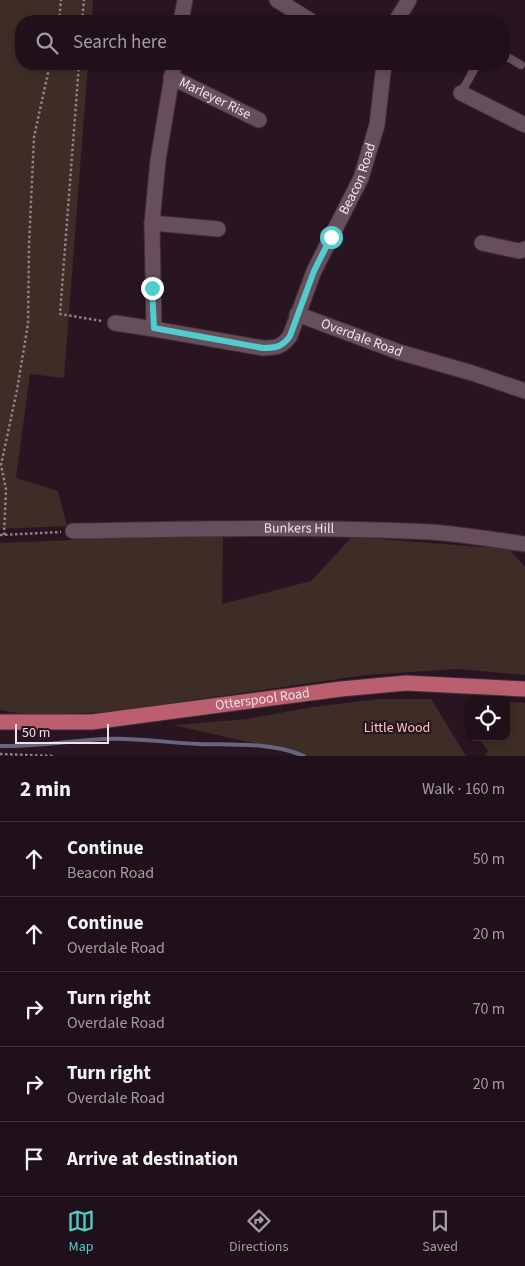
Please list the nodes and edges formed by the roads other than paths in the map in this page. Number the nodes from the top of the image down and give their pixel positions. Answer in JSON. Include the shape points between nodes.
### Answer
{"nodes":[{"id":1,"x":185,"y":0,"type":"edge"},
{"id":2,"x":278,"y":0,"type":"edge"},
{"id":3,"x":409,"y":0,"type":"edge"},
{"id":4,"x":182,"y":15,"type":"edge"},
{"id":5,"x":302,"y":15,"type":"edge"},
{"id":6,"x":400,"y":15,"type":"edge"},
{"id":7,"x":510,"y":59,"type":"edge"},
{"id":8,"x":521,"y":65,"type":"dead end"},
{"id":9,"x":173,"y":70,"type":"edge"},
{"id":10,"x":383,"y":70,"type":"edge"},
{"id":11,"x":474,"y":70,"type":"edge"},
{"id":12,"x":461,"y":93,"type":"joint"},
{"id":13,"x":259,"y":120,"type":"dead end"},
{"id":14,"x":525,"y":125,"type":"edge"},
{"id":15,"x":152,"y":222,"type":"junction"},
{"id":16,"x":218,"y":229,"type":"dead end"},
{"id":17,"x":482,"y":243,"type":"dead end"},
{"id":18,"x":525,"y":249,"type":"edge"},
{"id":19,"x":297,"y":314,"type":"junction"},
{"id":20,"x":115,"y":323,"type":"road end"},
{"id":21,"x":154,"y":328,"type":"junction"},
{"id":22,"x":525,"y":391,"type":"edge"},
{"id":23,"x":73,"y":531,"type":"road end"},
{"id":24,"x":525,"y":544,"type":"edge"},
{"id":25,"x":525,"y":689,"type":"edge"},
{"id":26,"x":0,"y":722,"type":"edge"}],
"edges":[{"from":1,"to":4,"type":"street"},
{"from":2,"to":5,"type":"street"},
{"from":3,"to":6,"type":"street"},
{"from":7,"to":8,"type":"lane"},
{"from":9,"to":13,"type":"street","name":"Marleyer Rise"},
{"from":9,"to":15,"type":"street","via":[[158,160]]},
{"from":10,"to":19,"type":"street","name":"Beacon Road","via":[[377,126],[361,178],[314,271]]},
{"from":11,"to":12,"type":"lane"},
{"from":12,"to":14,"type":"street"},
{"from":15,"to":16,"type":"street"},
{"from":15,"to":21,"type":"street"},
{"from":17,"to":18,"type":"street","via":[[518,251]]},
{"from":19,"to":21,"type":"street","via":[[290,336],[276,348]]},
{"from":19,"to":22,"type":"street","name":"Overdale Road","via":[[398,352]]},
{"from":20,"to":21,"type":"street"},
{"from":23,"to":24,"type":"street","name":"Bunkers Hill","via":[[276,528],[433,532]]},
{"from":25,"to":26,"type":"main road","name":"Otterspool Road","via":[[406,682],[92,722]]}]}
